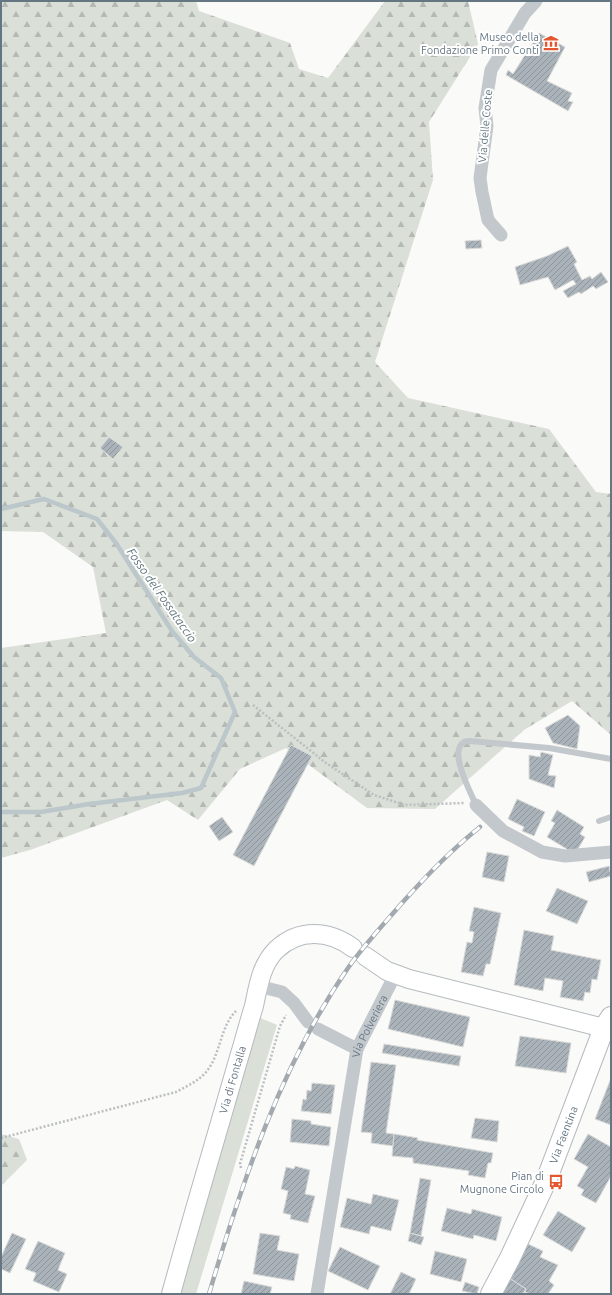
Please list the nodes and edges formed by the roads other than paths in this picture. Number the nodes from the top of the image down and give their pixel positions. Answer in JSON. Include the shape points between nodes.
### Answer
{"nodes":[{"id":1,"x":536,"y":1,"type":"edge"},
{"id":2,"x":501,"y":235,"type":"dead end"},
{"id":3,"x":611,"y":760,"type":"edge"},
{"id":4,"x":476,"y":805,"type":"joint"},
{"id":5,"x":611,"y":817,"type":"edge"},
{"id":6,"x":599,"y":821,"type":"dead end"},
{"id":7,"x":611,"y":852,"type":"edge"},
{"id":8,"x":395,"y":975,"type":"junction"},
{"id":9,"x":258,"y":986,"type":"junction"},
{"id":10,"x":608,"y":1022,"type":"edge"},
{"id":11,"x":357,"y":1049,"type":"junction"},
{"id":12,"x":319,"y":1293,"type":"edge"},
{"id":13,"x":171,"y":1294,"type":"edge"},
{"id":14,"x":491,"y":1294,"type":"edge"}],
"edges":[{"from":1,"to":2,"type":"street","name":"Via delle Coste","via":[[525,13],[491,70],[485,108],[486,142],[480,178],[488,220]]},
{"from":3,"to":4,"type":"lane","via":[[549,748],[464,742],[460,746],[458,756],[462,773]]},
{"from":4,"to":7,"type":"street","via":[[503,831],[542,852],[565,856]]},
{"from":5,"to":6,"type":"lane"},
{"from":8,"to":9,"type":"street","name":"Via di Fontalla","via":[[342,940],[326,935],[307,935],[284,943],[275,951],[265,966]]},
{"from":8,"to":10,"type":"street","via":[[424,984]]},
{"from":8,"to":11,"type":"street","name":"Via Polveriera"},
{"from":9,"to":11,"type":"street","via":[[282,992],[313,1025]]},
{"from":9,"to":13,"type":"street","name":"Via di Fontalla"},
{"from":10,"to":14,"type":"main road","name":"Via Faentina","via":[[546,1181]]},
{"from":11,"to":12,"type":"street","name":"Via Polveriera"}]}
